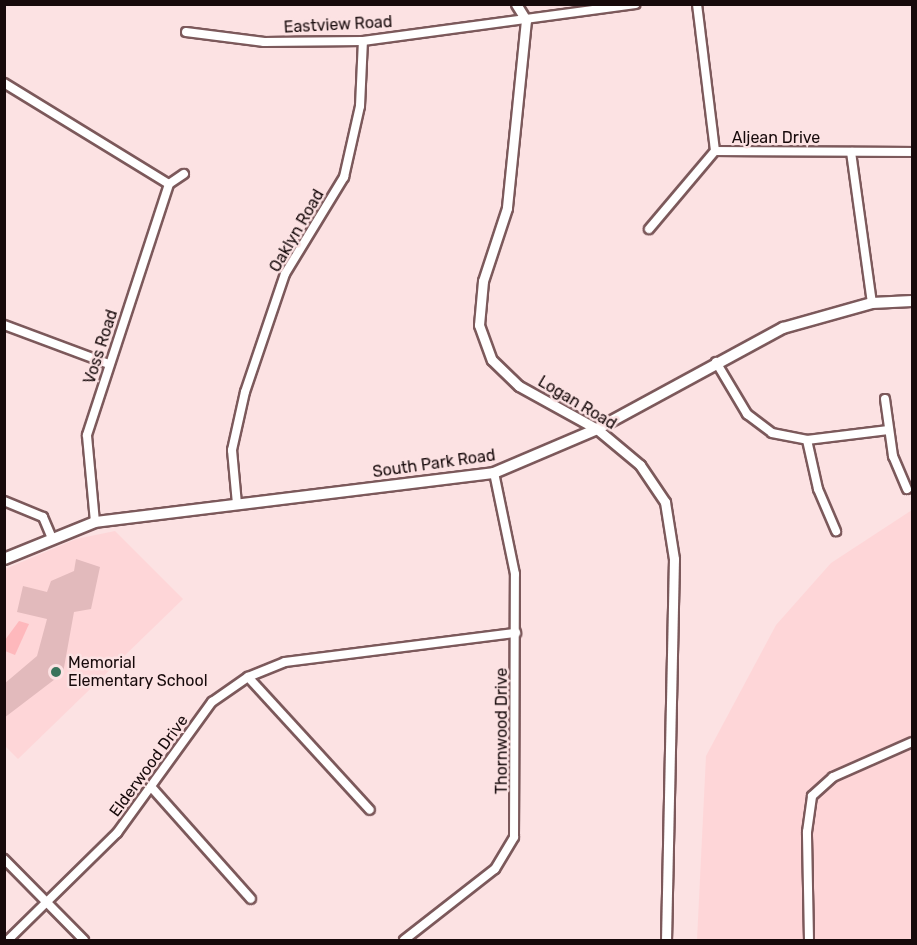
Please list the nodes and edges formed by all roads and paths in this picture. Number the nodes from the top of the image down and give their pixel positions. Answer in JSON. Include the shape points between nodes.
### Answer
{"nodes":[{"id":1,"x":516,"y":4,"type":"edge"},
{"id":2,"x":635,"y":4,"type":"edge"},
{"id":3,"x":697,"y":4,"type":"edge"},
{"id":4,"x":526,"y":20,"type":"junction"},
{"id":5,"x":186,"y":32,"type":"dead end"},
{"id":6,"x":363,"y":41,"type":"junction"},
{"id":7,"x":4,"y":83,"type":"edge"},
{"id":8,"x":715,"y":151,"type":"junction"},
{"id":9,"x":851,"y":152,"type":"junction"},
{"id":10,"x":912,"y":152,"type":"edge"},
{"id":11,"x":184,"y":174,"type":"dead end"},
{"id":12,"x":169,"y":184,"type":"junction"},
{"id":13,"x":649,"y":229,"type":"dead end"},
{"id":14,"x":912,"y":301,"type":"edge"},
{"id":15,"x":872,"y":303,"type":"junction"},
{"id":16,"x":4,"y":325,"type":"edge"},
{"id":17,"x":716,"y":362,"type":"junction"},
{"id":18,"x":109,"y":363,"type":"junction"},
{"id":19,"x":885,"y":399,"type":"dead end"},
{"id":20,"x":597,"y":429,"type":"junction"},
{"id":21,"x":888,"y":430,"type":"junction"},
{"id":22,"x":807,"y":440,"type":"junction"},
{"id":23,"x":494,"y":473,"type":"junction"},
{"id":24,"x":907,"y":489,"type":"dead end"},
{"id":25,"x":4,"y":501,"type":"edge"},
{"id":26,"x":237,"y":504,"type":"junction"},
{"id":27,"x":95,"y":522,"type":"junction"},
{"id":28,"x":836,"y":531,"type":"dead end"},
{"id":29,"x":51,"y":536,"type":"junction"},
{"id":30,"x":4,"y":559,"type":"edge"},
{"id":31,"x":516,"y":633,"type":"junction"},
{"id":32,"x":248,"y":677,"type":"junction"},
{"id":33,"x":912,"y":742,"type":"edge"},
{"id":34,"x":153,"y":789,"type":"junction"},
{"id":35,"x":370,"y":810,"type":"dead end"},
{"id":36,"x":4,"y":859,"type":"edge"},
{"id":37,"x":250,"y":899,"type":"dead end"},
{"id":38,"x":47,"y":902,"type":"junction"},
{"id":39,"x":8,"y":940,"type":"edge"},
{"id":40,"x":84,"y":940,"type":"edge"},
{"id":41,"x":404,"y":940,"type":"edge"},
{"id":42,"x":666,"y":940,"type":"edge"},
{"id":43,"x":809,"y":940,"type":"edge"}],
"edges":[{"from":1,"to":4,"type":"street"},
{"from":2,"to":4,"type":"street","name":"Eastview Road"},
{"from":3,"to":8,"type":"street","name":"Aljean Drive"},
{"from":4,"to":6,"type":"street","name":"Eastview Road"},
{"from":4,"to":20,"type":"street","name":"Logan Road","via":[[507,208],[483,281],[479,325],[492,360],[519,386]]},
{"from":5,"to":6,"type":"street","name":"Eastview Road","via":[[264,42]]},
{"from":6,"to":26,"type":"street","name":"Oaklyn Road","via":[[360,106],[344,177],[285,274],[245,392],[232,450]]},
{"from":7,"to":12,"type":"street"},
{"from":8,"to":9,"type":"street","name":"Aljean Drive"},
{"from":8,"to":13,"type":"street"},
{"from":9,"to":10,"type":"street","name":"Aljean Drive"},
{"from":9,"to":15,"type":"street"},
{"from":11,"to":12,"type":"street"},
{"from":12,"to":18,"type":"street","name":"Voss Road"},
{"from":14,"to":15,"type":"main road","name":"South Park Road"},
{"from":15,"to":17,"type":"main road","name":"South Park Road","via":[[783,328]]},
{"from":16,"to":18,"type":"street"},
{"from":17,"to":20,"type":"main road","name":"South Park Road"},
{"from":17,"to":22,"type":"street","via":[[747,414],[772,433]]},
{"from":18,"to":27,"type":"street","name":"Voss Road","via":[[87,435]]},
{"from":19,"to":21,"type":"street"},
{"from":20,"to":23,"type":"main road","name":"South Park Road"},
{"from":20,"to":42,"type":"street","name":"Logan Road","via":[[640,465],[665,502],[674,559]]},
{"from":21,"to":22,"type":"street"},
{"from":21,"to":24,"type":"street"},
{"from":22,"to":28,"type":"street","via":[[818,489]]},
{"from":23,"to":26,"type":"main road","name":"South Park Road"},
{"from":23,"to":31,"type":"street","name":"Thornwood Drive","via":[[515,574]]},
{"from":25,"to":29,"type":"street","via":[[43,516]]},
{"from":26,"to":27,"type":"main road","name":"South Park Road"},
{"from":27,"to":29,"type":"main road","name":"South Park Road"},
{"from":29,"to":30,"type":"main road","name":"South Park Road"},
{"from":31,"to":32,"type":"street","name":"Elderwood Drive","via":[[285,662]]},
{"from":31,"to":41,"type":"street","name":"Thornwood Drive","via":[[514,837],[495,869]]},
{"from":32,"to":34,"type":"street","name":"Elderwood Drive","via":[[212,702]]},
{"from":32,"to":35,"type":"street"},
{"from":33,"to":43,"type":"street","via":[[833,777],[812,796]]},
{"from":34,"to":37,"type":"street"},
{"from":34,"to":38,"type":"street","name":"Elderwood Drive"},
{"from":36,"to":38,"type":"street"},
{"from":38,"to":39,"type":"street","name":"Elderwood Drive"},
{"from":38,"to":40,"type":"street"}]}
